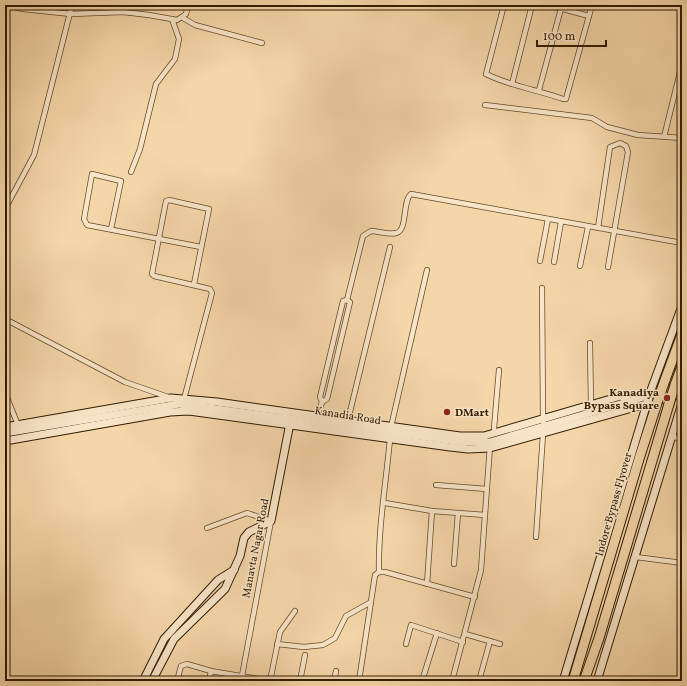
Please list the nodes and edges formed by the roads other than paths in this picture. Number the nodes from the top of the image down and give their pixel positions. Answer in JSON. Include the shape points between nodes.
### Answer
{"nodes":[{"id":1,"x":6,"y":5,"type":"edge"},
{"id":2,"x":72,"y":5,"type":"edge"},
{"id":3,"x":188,"y":5,"type":"edge"},
{"id":4,"x":504,"y":5,"type":"edge"},
{"id":5,"x":532,"y":5,"type":"edge"},
{"id":6,"x":548,"y":5,"type":"edge"},
{"id":7,"x":592,"y":5,"type":"edge"},
{"id":8,"x":17,"y":6,"type":"edge"},
{"id":9,"x":561,"y":7,"type":"edge"},
{"id":10,"x":71,"y":14,"type":"junction"},
{"id":11,"x":589,"y":16,"type":"junction"},
{"id":12,"x":183,"y":18,"type":"junction"},
{"id":13,"x":172,"y":19,"type":"junction"},
{"id":14,"x":262,"y":43,"type":"dead end"},
{"id":15,"x":682,"y":64,"type":"edge"},
{"id":16,"x":512,"y":84,"type":"junction"},
{"id":17,"x":539,"y":90,"type":"junction"},
{"id":18,"x":485,"y":105,"type":"dead end"},
{"id":19,"x":664,"y":137,"type":"junction"},
{"id":20,"x":682,"y":138,"type":"edge"},
{"id":21,"x":130,"y":172,"type":"dead end"},
{"id":22,"x":5,"y":209,"type":"edge"},
{"id":23,"x":548,"y":219,"type":"junction"},
{"id":24,"x":561,"y":222,"type":"junction"},
{"id":25,"x":588,"y":227,"type":"junction"},
{"id":26,"x":598,"y":228,"type":"junction"},
{"id":27,"x":111,"y":230,"type":"junction"},
{"id":28,"x":614,"y":231,"type":"junction"},
{"id":29,"x":158,"y":238,"type":"junction"},
{"id":30,"x":682,"y":242,"type":"edge"},
{"id":31,"x":201,"y":247,"type":"junction"},
{"id":32,"x":390,"y":247,"type":"dead end"},
{"id":33,"x":540,"y":260,"type":"dead end"},
{"id":34,"x":554,"y":262,"type":"dead end"},
{"id":35,"x":580,"y":266,"type":"dead end"},
{"id":36,"x":608,"y":267,"type":"dead end"},
{"id":37,"x":427,"y":270,"type":"dead end"},
{"id":38,"x":194,"y":284,"type":"junction"},
{"id":39,"x":542,"y":288,"type":"dead end"},
{"id":40,"x":347,"y":300,"type":"junction"},
{"id":41,"x":682,"y":306,"type":"edge"},
{"id":42,"x":5,"y":319,"type":"edge"},
{"id":43,"x":682,"y":334,"type":"edge"},
{"id":44,"x":590,"y":343,"type":"dead end"},
{"id":45,"x":682,"y":366,"type":"edge"},
{"id":46,"x":499,"y":370,"type":"dead end"},
{"id":47,"x":682,"y":386,"type":"edge"},
{"id":48,"x":5,"y":393,"type":"edge"},
{"id":49,"x":682,"y":394,"type":"edge"},
{"id":50,"x":650,"y":395,"type":"junction"},
{"id":51,"x":171,"y":398,"type":"junction"},
{"id":52,"x":185,"y":401,"type":"junction"},
{"id":53,"x":322,"y":402,"type":"junction"},
{"id":54,"x":682,"y":403,"type":"edge"},
{"id":55,"x":608,"y":404,"type":"junction"},
{"id":56,"x":647,"y":404,"type":"junction"},
{"id":57,"x":591,"y":405,"type":"junction"},
{"id":58,"x":230,"y":410,"type":"junction"},
{"id":59,"x":317,"y":419,"type":"junction"},
{"id":60,"x":348,"y":420,"type":"junction"},
{"id":61,"x":290,"y":422,"type":"junction"},
{"id":62,"x":18,"y":425,"type":"junction"},
{"id":63,"x":543,"y":426,"type":"junction"},
{"id":64,"x":5,"y":427,"type":"edge"},
{"id":65,"x":512,"y":432,"type":"junction"},
{"id":66,"x":5,"y":433,"type":"edge"},
{"id":67,"x":391,"y":433,"type":"junction"},
{"id":68,"x":494,"y":433,"type":"junction"},
{"id":69,"x":671,"y":437,"type":"junction"},
{"id":70,"x":682,"y":438,"type":"edge"},
{"id":71,"x":5,"y":441,"type":"edge"},
{"id":72,"x":492,"y":444,"type":"junction"},
{"id":73,"x":436,"y":485,"type":"dead end"},
{"id":74,"x":487,"y":489,"type":"junction"},
{"id":75,"x":384,"y":503,"type":"junction"},
{"id":76,"x":432,"y":511,"type":"junction"},
{"id":77,"x":458,"y":513,"type":"junction"},
{"id":78,"x":485,"y":515,"type":"junction"},
{"id":79,"x":271,"y":521,"type":"junction"},
{"id":80,"x":207,"y":528,"type":"dead end"},
{"id":81,"x":536,"y":537,"type":"dead end"},
{"id":82,"x":636,"y":557,"type":"junction"},
{"id":83,"x":682,"y":563,"type":"edge"},
{"id":84,"x":454,"y":564,"type":"dead end"},
{"id":85,"x":234,"y":570,"type":"junction"},
{"id":86,"x":379,"y":572,"type":"junction"},
{"id":87,"x":427,"y":584,"type":"junction"},
{"id":88,"x":475,"y":597,"type":"junction"},
{"id":89,"x":371,"y":602,"type":"junction"},
{"id":90,"x":294,"y":611,"type":"dead end"},
{"id":91,"x":437,"y":633,"type":"junction"},
{"id":92,"x":465,"y":634,"type":"junction"},
{"id":93,"x":490,"y":641,"type":"junction"},
{"id":94,"x":463,"y":642,"type":"junction"},
{"id":95,"x":277,"y":644,"type":"junction"},
{"id":96,"x":406,"y":644,"type":"dead end"},
{"id":97,"x":500,"y":644,"type":"dead end"},
{"id":98,"x":305,"y":655,"type":"dead end"},
{"id":99,"x":211,"y":671,"type":"junction"},
{"id":100,"x":336,"y":671,"type":"dead end"},
{"id":101,"x":574,"y":678,"type":"edge"},
{"id":102,"x":241,"y":679,"type":"edge"},
{"id":103,"x":143,"y":681,"type":"edge"},
{"id":104,"x":152,"y":681,"type":"edge"},
{"id":105,"x":177,"y":681,"type":"edge"},
{"id":106,"x":209,"y":681,"type":"edge"},
{"id":107,"x":270,"y":681,"type":"edge"},
{"id":108,"x":300,"y":681,"type":"edge"},
{"id":109,"x":334,"y":681,"type":"edge"},
{"id":110,"x":359,"y":681,"type":"edge"},
{"id":111,"x":422,"y":681,"type":"edge"},
{"id":112,"x":452,"y":681,"type":"edge"},
{"id":113,"x":479,"y":681,"type":"edge"},
{"id":114,"x":563,"y":681,"type":"edge"},
{"id":115,"x":584,"y":681,"type":"edge"},
{"id":116,"x":597,"y":681,"type":"edge"}],
"edges":[{"from":1,"to":8,"type":"street"},
{"from":2,"to":10,"type":"street"},
{"from":3,"to":12,"type":"street"},
{"from":4,"to":16,"type":"street","via":[[486,71],[488,75]]},
{"from":5,"to":16,"type":"street"},
{"from":6,"to":9,"type":"street"},
{"from":7,"to":11,"type":"street"},
{"from":8,"to":10,"type":"street"},
{"from":9,"to":11,"type":"street"},
{"from":9,"to":17,"type":"street"},
{"from":10,"to":13,"type":"street","via":[[123,12]]},
{"from":10,"to":22,"type":"street","via":[[34,155]]},
{"from":11,"to":17,"type":"street","via":[[566,99]]},
{"from":12,"to":13,"type":"street"},
{"from":12,"to":14,"type":"street"},
{"from":13,"to":21,"type":"street","via":[[179,39],[175,59],[156,84],[140,149]]},
{"from":15,"to":19,"type":"street"},
{"from":16,"to":17,"type":"street"},
{"from":18,"to":19,"type":"street","via":[[592,118],[611,129]]},
{"from":19,"to":20,"type":"street"},
{"from":23,"to":24,"type":"street"},
{"from":23,"to":33,"type":"street"},
{"from":23,"to":40,"type":"street","via":[[411,194],[407,199],[400,232],[371,231],[363,236]]},
{"from":24,"to":25,"type":"street"},
{"from":24,"to":34,"type":"street"},
{"from":25,"to":26,"type":"street"},
{"from":25,"to":35,"type":"street"},
{"from":26,"to":28,"type":"street"},
{"from":26,"to":28,"type":"street","via":[[610,147],[620,143],[626,146],[628,152]]},
{"from":27,"to":27,"type":"street","via":[[121,181],[92,174],[85,223]]},
{"from":27,"to":29,"type":"street"},
{"from":28,"to":30,"type":"street"},
{"from":28,"to":36,"type":"street"},
{"from":29,"to":31,"type":"street"},
{"from":29,"to":31,"type":"street","via":[[166,201],[169,200],[209,209]]},
{"from":29,"to":38,"type":"street","via":[[152,274]]},
{"from":31,"to":38,"type":"street"},
{"from":32,"to":60,"type":"street"},
{"from":37,"to":67,"type":"street"},
{"from":38,"to":52,"type":"street","via":[[210,289],[212,293]]},
{"from":39,"to":63,"type":"street"},
{"from":40,"to":53,"type":"street","via":[[343,301],[320,397]]},
{"from":40,"to":53,"type":"street","via":[[350,302],[327,399]]},
{"from":41,"to":50,"type":"street"},
{"from":42,"to":51,"type":"street","via":[[125,382]]},
{"from":43,"to":101,"type":"highway","name":"Indore Bypass Flyover","bridge":true,"via":[[639,459]]},
{"from":44,"to":57,"type":"street"},
{"from":45,"to":115,"type":"highway","bridge":true},
{"from":46,"to":68,"type":"street"},
{"from":47,"to":50,"type":"street"},
{"from":48,"to":62,"type":"street"},
{"from":49,"to":56,"type":"street","name":"Kanadia Road"},
{"from":50,"to":55,"type":"street","via":[[628,400],[622,396]]},
{"from":50,"to":56,"type":"street"},
{"from":51,"to":52,"type":"street"},
{"from":51,"to":62,"type":"street"},
{"from":52,"to":58,"type":"street"},
{"from":52,"to":66,"type":"street"},
{"from":53,"to":59,"type":"street"},
{"from":54,"to":69,"type":"street"},
{"from":55,"to":57,"type":"street"},
{"from":55,"to":63,"type":"street","name":"Kanadia Road"},
{"from":56,"to":63,"type":"street","name":"Kanadia Road"},
{"from":56,"to":114,"type":"street"},
{"from":57,"to":63,"type":"street"},
{"from":58,"to":59,"type":"street"},
{"from":58,"to":61,"type":"street","name":"Kanadia Road"},
{"from":58,"to":71,"type":"street","name":"Kanadia Road","via":[[170,412]]},
{"from":59,"to":60,"type":"street"},
{"from":59,"to":61,"type":"street","name":"Kanadia Road"},
{"from":59,"to":67,"type":"street","name":"Kanadia Road"},
{"from":60,"to":67,"type":"street"},
{"from":61,"to":67,"type":"street","name":"Kanadia Road"},
{"from":61,"to":79,"type":"street","name":"Manavta Nagar Road"},
{"from":62,"to":64,"type":"street"},
{"from":63,"to":65,"type":"street"},
{"from":63,"to":72,"type":"street","name":"Kanadia Road"},
{"from":63,"to":81,"type":"street"},
{"from":65,"to":68,"type":"street"},
{"from":65,"to":72,"type":"street","name":"Kanadia Road"},
{"from":67,"to":68,"type":"street","via":[[460,436],[484,436]]},
{"from":67,"to":72,"type":"street","name":"Kanadia Road","via":[[468,449]]},
{"from":67,"to":75,"type":"street"},
{"from":68,"to":72,"type":"street"},
{"from":69,"to":70,"type":"street"},
{"from":69,"to":82,"type":"street"},
{"from":72,"to":74,"type":"street"},
{"from":73,"to":74,"type":"street"},
{"from":74,"to":78,"type":"street"},
{"from":75,"to":76,"type":"street"},
{"from":75,"to":86,"type":"street","via":[[378,542]]},
{"from":76,"to":77,"type":"street"},
{"from":76,"to":87,"type":"street"},
{"from":77,"to":78,"type":"street"},
{"from":77,"to":84,"type":"street"},
{"from":78,"to":88,"type":"street","via":[[481,570]]},
{"from":79,"to":80,"type":"street","via":[[247,513]]},
{"from":79,"to":85,"type":"street","via":[[249,532],[244,538]]},
{"from":79,"to":102,"type":"street","name":"Manavta Nagar Road"},
{"from":82,"to":83,"type":"street"},
{"from":82,"to":116,"type":"street"},
{"from":85,"to":103,"type":"street","via":[[218,580],[164,639]]},
{"from":85,"to":104,"type":"street","via":[[225,589],[174,639]]},
{"from":86,"to":87,"type":"street"},
{"from":86,"to":89,"type":"street","via":[[375,575]]},
{"from":87,"to":88,"type":"street"},
{"from":88,"to":92,"type":"street"},
{"from":89,"to":95,"type":"street","via":[[346,616],[336,638],[322,645],[304,647]]},
{"from":89,"to":110,"type":"street"},
{"from":90,"to":95,"type":"street","via":[[280,632]]},
{"from":91,"to":94,"type":"street"},
{"from":91,"to":96,"type":"street","via":[[411,625]]},
{"from":91,"to":111,"type":"street"},
{"from":92,"to":93,"type":"street"},
{"from":92,"to":94,"type":"street"},
{"from":93,"to":97,"type":"street"},
{"from":93,"to":113,"type":"street"},
{"from":94,"to":112,"type":"street"},
{"from":95,"to":107,"type":"street"},
{"from":98,"to":108,"type":"street"},
{"from":99,"to":102,"type":"street"},
{"from":99,"to":105,"type":"street","via":[[187,664],[181,666]]},
{"from":99,"to":106,"type":"street"},
{"from":100,"to":109,"type":"street"},
{"from":102,"to":107,"type":"street"}]}
